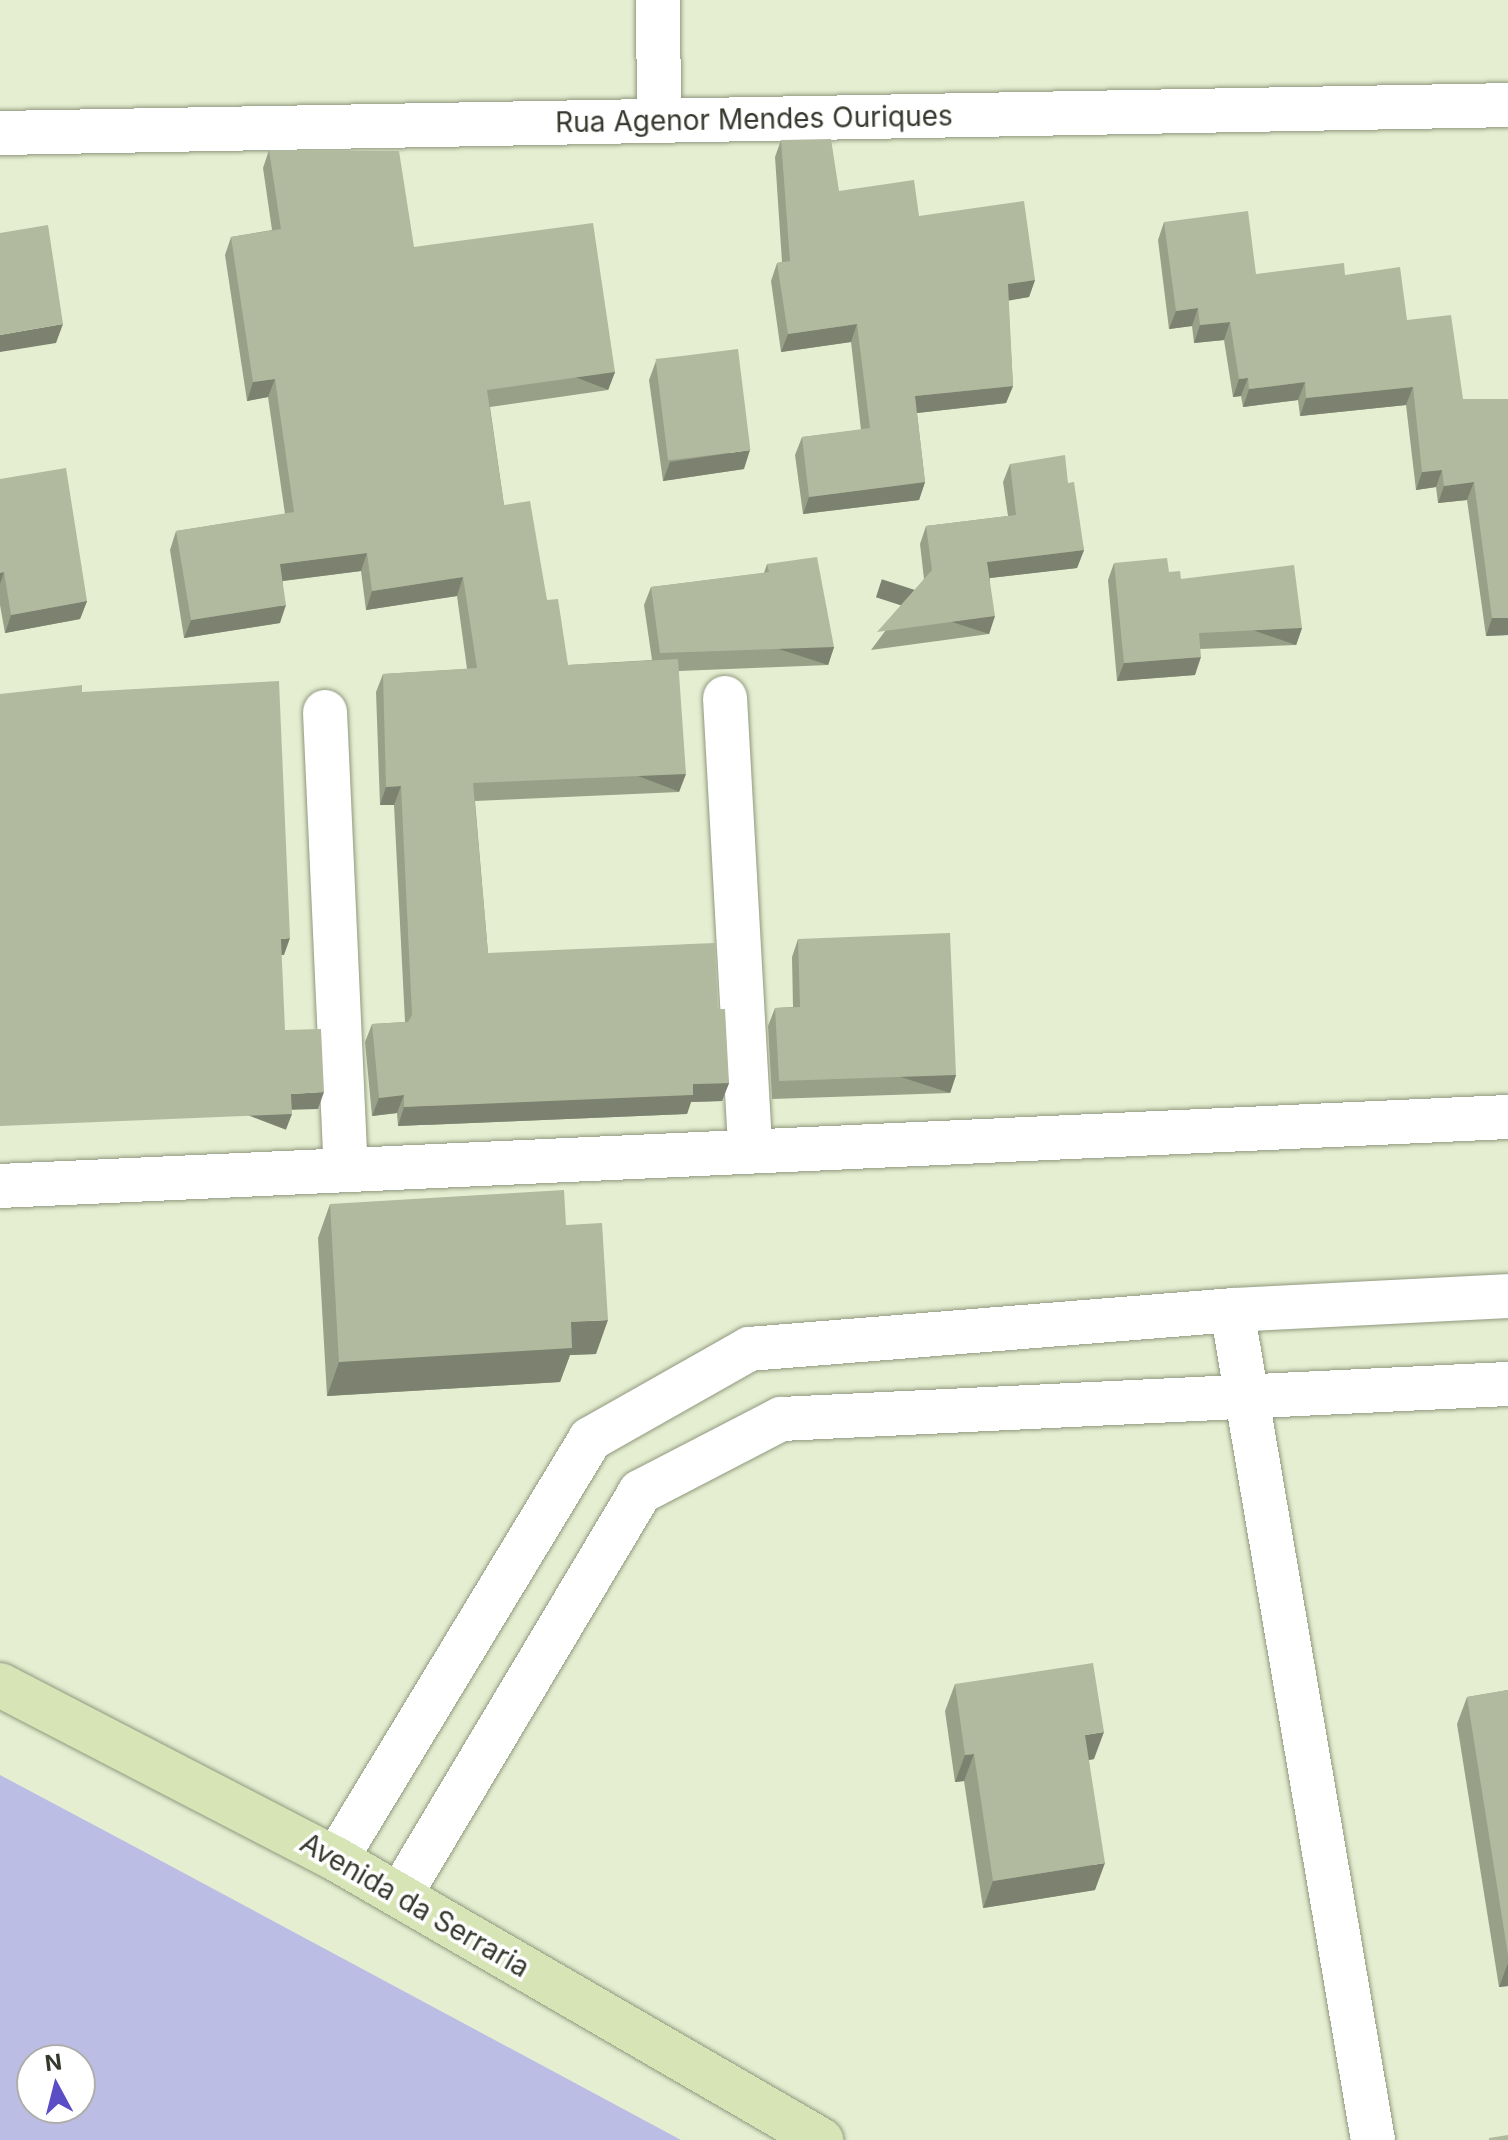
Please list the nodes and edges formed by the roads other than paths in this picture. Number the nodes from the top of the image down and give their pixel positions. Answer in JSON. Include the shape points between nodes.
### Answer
{"nodes":[{"id":1,"x":658,"y":0,"type":"edge"},
{"id":2,"x":1508,"y":105,"type":"edge"},
{"id":3,"x":659,"y":121,"type":"junction"},
{"id":4,"x":0,"y":133,"type":"edge"},
{"id":5,"x":725,"y":698,"type":"dead end"},
{"id":6,"x":325,"y":712,"type":"dead end"},
{"id":7,"x":1508,"y":1117,"type":"edge"},
{"id":8,"x":750,"y":1151,"type":"junction"},
{"id":9,"x":346,"y":1169,"type":"junction"},
{"id":10,"x":0,"y":1186,"type":"edge"},
{"id":11,"x":1508,"y":1296,"type":"edge"},
{"id":12,"x":1232,"y":1310,"type":"junction"},
{"id":13,"x":1508,"y":1384,"type":"edge"},
{"id":14,"x":1246,"y":1397,"type":"junction"},
{"id":15,"x":0,"y":1685,"type":"edge"},
{"id":16,"x":336,"y":1859,"type":"junction"},
{"id":17,"x":400,"y":1895,"type":"junction"},
{"id":18,"x":821,"y":2140,"type":"edge"},
{"id":19,"x":1373,"y":2140,"type":"edge"}],
"edges":[{"from":1,"to":3,"type":"street"},
{"from":2,"to":3,"type":"street","name":"Rua Agenor Mendes Ouriques"},
{"from":3,"to":4,"type":"street","name":"Rua Agenor Mendes Ouriques"},
{"from":5,"to":8,"type":"street"},
{"from":6,"to":9,"type":"street"},
{"from":7,"to":8,"type":"street"},
{"from":8,"to":9,"type":"street"},
{"from":9,"to":10,"type":"street"},
{"from":11,"to":12,"type":"street"},
{"from":12,"to":14,"type":"street"},
{"from":12,"to":16,"type":"street","via":[[749,1349],[590,1439]]},
{"from":13,"to":14,"type":"street"},
{"from":14,"to":17,"type":"street","via":[[781,1419],[640,1492]]},
{"from":14,"to":19,"type":"street"},
{"from":15,"to":16,"type":"main road","name":"Avenida da Serraria"},
{"from":16,"to":17,"type":"main road","name":"Avenida da Serraria"},
{"from":17,"to":18,"type":"main road","name":"Avenida da Serraria"}]}
